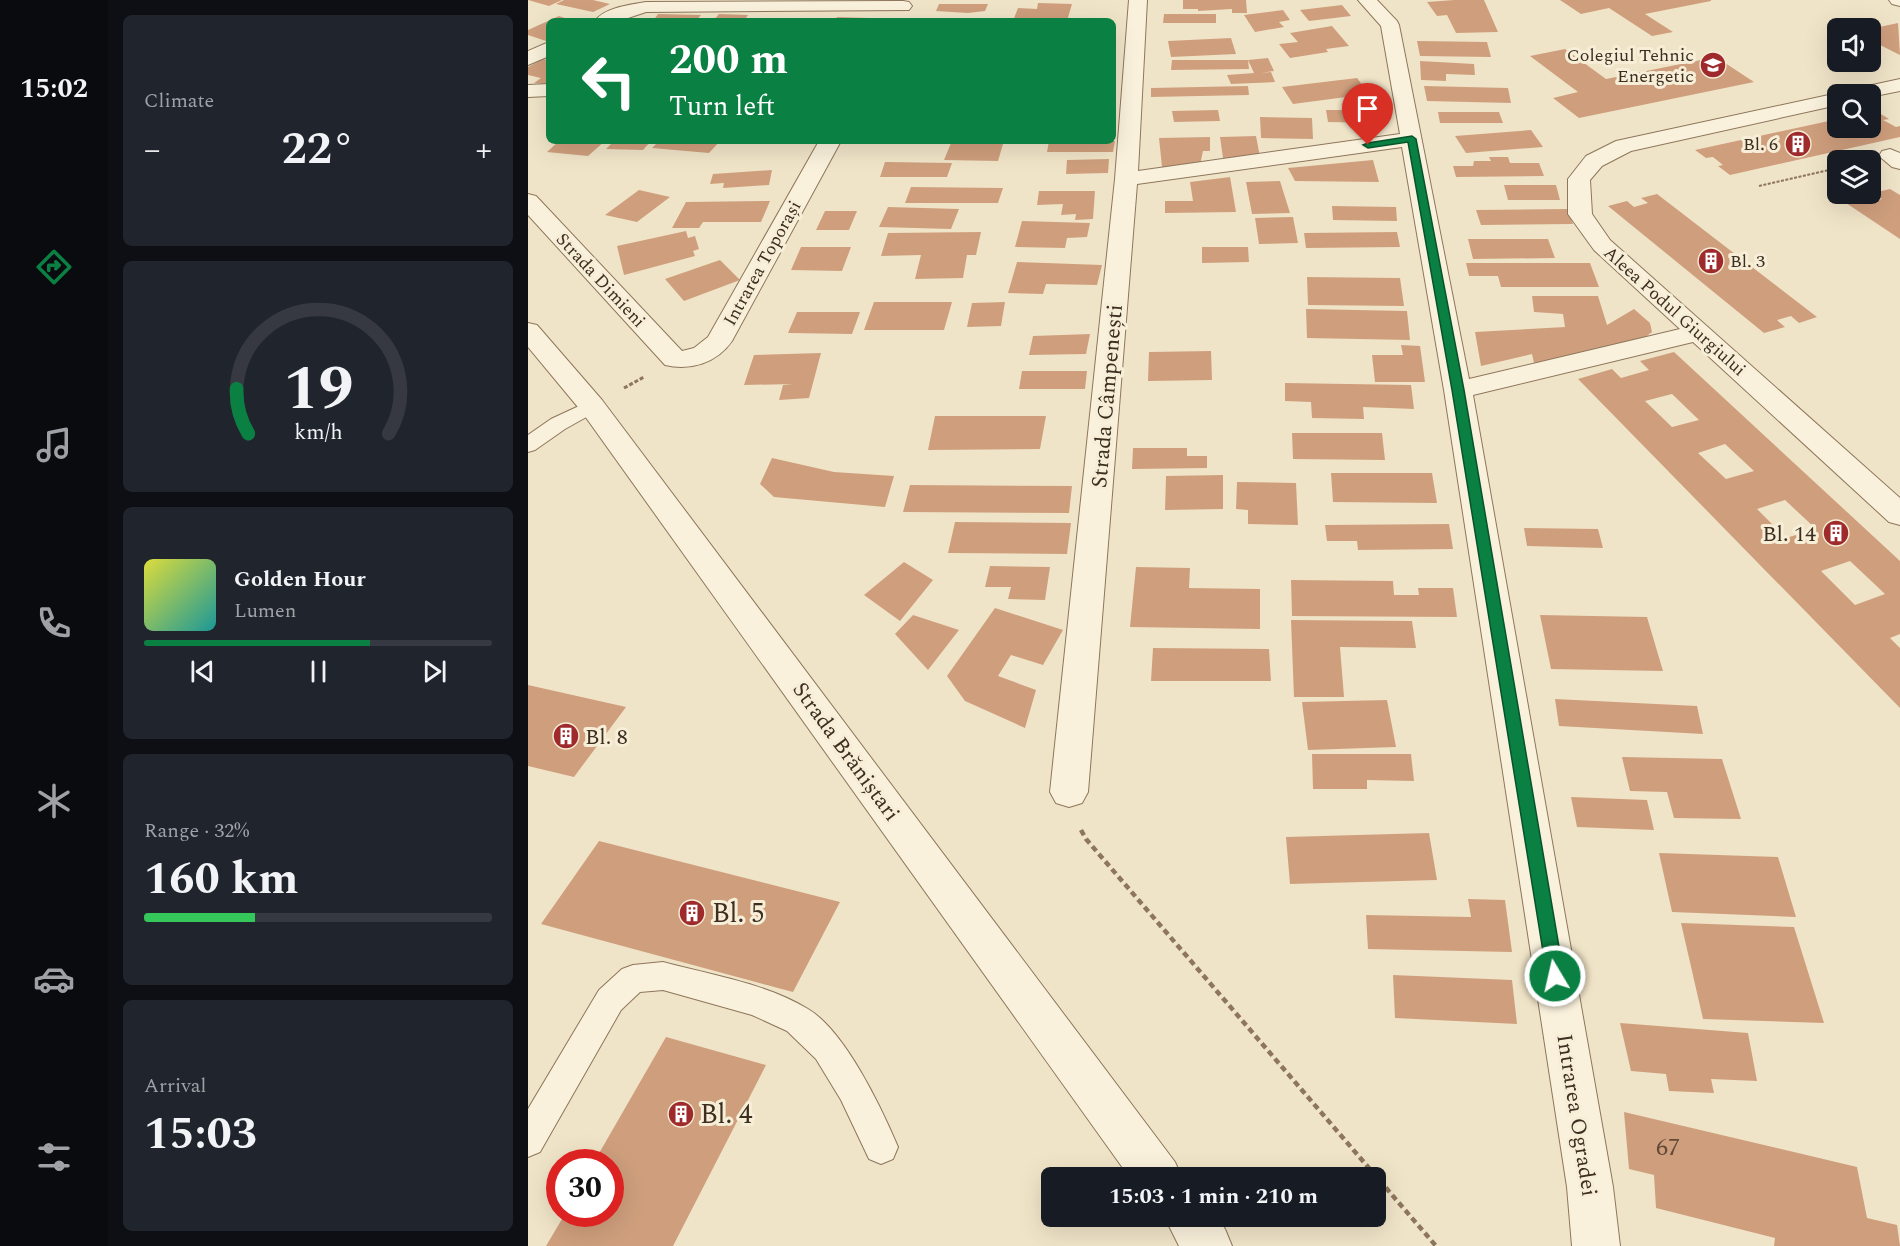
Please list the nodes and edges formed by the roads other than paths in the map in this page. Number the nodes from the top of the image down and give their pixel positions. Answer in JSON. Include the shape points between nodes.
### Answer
{"nodes":[{"id":1,"x":1138,"y":0,"type":"edge"},
{"id":2,"x":1367,"y":0,"type":"edge"},
{"id":3,"x":901,"y":9,"type":"edge"},
{"id":4,"x":610,"y":18,"type":"edge"},
{"id":5,"x":546,"y":50,"type":"edge"},
{"id":6,"x":528,"y":59,"type":"edge"},
{"id":7,"x":1900,"y":85,"type":"edge"},
{"id":8,"x":1881,"y":89,"type":"edge"},
{"id":9,"x":546,"y":90,"type":"edge"},
{"id":10,"x":528,"y":91,"type":"edge"},
{"id":11,"x":1827,"y":101,"type":"edge"},
{"id":12,"x":1412,"y":139,"type":"junction"},
{"id":13,"x":828,"y":144,"type":"edge"},
{"id":14,"x":1126,"y":179,"type":"junction"},
{"id":15,"x":528,"y":201,"type":"edge"},
{"id":16,"x":528,"y":331,"type":"edge"},
{"id":17,"x":1697,"y":333,"type":"junction"},
{"id":18,"x":674,"y":359,"type":"joint"},
{"id":19,"x":1458,"y":390,"type":"junction"},
{"id":20,"x":592,"y":406,"type":"junction"},
{"id":21,"x":528,"y":445,"type":"edge"},
{"id":22,"x":1900,"y":515,"type":"edge"},
{"id":23,"x":1069,"y":792,"type":"road end"},
{"id":24,"x":528,"y":1140,"type":"edge"},
{"id":25,"x":881,"y":1147,"type":"dead end"},
{"id":26,"x":1150,"y":1167,"type":"edge"},
{"id":27,"x":1195,"y":1227,"type":"edge"},
{"id":28,"x":1209,"y":1246,"type":"edge"},
{"id":29,"x":1596,"y":1246,"type":"edge"}],
"edges":[{"from":1,"to":14,"type":"street","name":"Strada Câmpenești"},
{"from":2,"to":12,"type":"street","name":"Intrarea Ogradei","via":[[1390,25]]},
{"from":3,"to":4,"type":"street","via":[[646,7]]},
{"from":5,"to":6,"type":"street"},
{"from":7,"to":8,"type":"street"},
{"from":9,"to":10,"type":"street"},
{"from":11,"to":17,"type":"street","name":"Aleea Podul Giurgiului","via":[[1624,146],[1594,161],[1579,179],[1580,214],[1602,245]]},
{"from":12,"to":14,"type":"street"},
{"from":12,"to":19,"type":"street","name":"Intrarea Ogradei"},
{"from":13,"to":18,"type":"street","name":"Intrarea Toporași","via":[[719,342],[700,356]]},
{"from":14,"to":23,"type":"street","name":"Strada Câmpenești"},
{"from":15,"to":18,"type":"street","name":"Strada Dimieni"},
{"from":16,"to":20,"type":"street","name":"Strada Brăniștari"},
{"from":17,"to":19,"type":"street"},
{"from":17,"to":22,"type":"street","name":"Aleea Podul Giurgiului"},
{"from":19,"to":29,"type":"street","name":"Intrarea Ogradei","via":[[1590,1187]]},
{"from":20,"to":21,"type":"lane"},
{"from":20,"to":26,"type":"street","name":"Strada Brăniștari"},
{"from":24,"to":25,"type":"lane","via":[[610,1000],[633,980],[663,976],[754,1001],[798,1020],[827,1048]]},
{"from":27,"to":28,"type":"street"}]}
